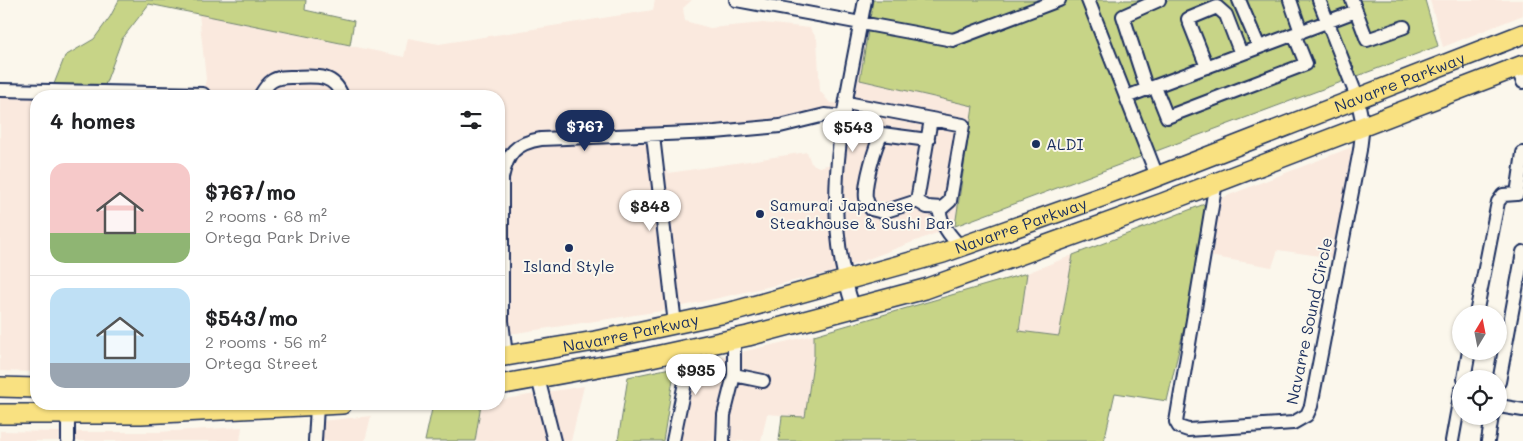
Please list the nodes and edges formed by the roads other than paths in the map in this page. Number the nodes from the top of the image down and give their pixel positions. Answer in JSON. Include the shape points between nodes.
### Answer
{"nodes":[{"id":1,"x":736,"y":0,"type":"edge"},
{"id":2,"x":865,"y":0,"type":"edge"},
{"id":3,"x":1059,"y":0,"type":"edge"},
{"id":4,"x":1088,"y":0,"type":"edge"},
{"id":5,"x":1159,"y":0,"type":"edge"},
{"id":6,"x":1239,"y":0,"type":"edge"},
{"id":7,"x":1290,"y":0,"type":"edge"},
{"id":8,"x":1319,"y":0,"type":"edge"},
{"id":9,"x":1354,"y":5,"type":"edge"},
{"id":10,"x":1328,"y":22,"type":"junction"},
{"id":11,"x":861,"y":24,"type":"junction"},
{"id":12,"x":1404,"y":27,"type":"dead end"},
{"id":13,"x":1298,"y":33,"type":"junction"},
{"id":14,"x":1523,"y":34,"type":"edge"},
{"id":15,"x":1259,"y":47,"type":"junction"},
{"id":16,"x":1241,"y":54,"type":"junction"},
{"id":17,"x":1206,"y":67,"type":"junction"},
{"id":18,"x":1521,"y":72,"type":"edge"},
{"id":19,"x":1151,"y":88,"type":"junction"},
{"id":20,"x":0,"y":90,"type":"edge"},
{"id":21,"x":264,"y":90,"type":"edge"},
{"id":22,"x":339,"y":90,"type":"edge"},
{"id":23,"x":30,"y":91,"type":"edge"},
{"id":24,"x":1126,"y":97,"type":"junction"},
{"id":25,"x":1357,"y":97,"type":"junction"},
{"id":26,"x":847,"y":103,"type":"junction"},
{"id":27,"x":844,"y":117,"type":"junction"},
{"id":28,"x":931,"y":119,"type":"junction"},
{"id":29,"x":1363,"y":126,"type":"junction"},
{"id":30,"x":653,"y":136,"type":"junction"},
{"id":31,"x":928,"y":140,"type":"junction"},
{"id":32,"x":1523,"y":153,"type":"edge"},
{"id":33,"x":505,"y":170,"type":"edge"},
{"id":34,"x":1157,"y":176,"type":"junction"},
{"id":35,"x":1216,"y":182,"type":"junction"},
{"id":36,"x":1520,"y":195,"type":"edge"},
{"id":37,"x":917,"y":201,"type":"junction"},
{"id":38,"x":939,"y":208,"type":"junction"},
{"id":39,"x":961,"y":247,"type":"junction"},
{"id":40,"x":1523,"y":252,"type":"edge"},
{"id":41,"x":844,"y":282,"type":"junction"},
{"id":42,"x":1478,"y":305,"type":"edge"},
{"id":43,"x":854,"y":309,"type":"junction"},
{"id":44,"x":675,"y":324,"type":"junction"},
{"id":45,"x":734,"y":340,"type":"junction"},
{"id":46,"x":683,"y":350,"type":"junction"},
{"id":47,"x":505,"y":355,"type":"edge"},
{"id":48,"x":1501,"y":370,"type":"edge"},
{"id":49,"x":734,"y":375,"type":"junction"},
{"id":50,"x":538,"y":378,"type":"junction"},
{"id":51,"x":763,"y":381,"type":"dead end"},
{"id":52,"x":505,"y":384,"type":"edge"},
{"id":53,"x":0,"y":387,"type":"edge"},
{"id":54,"x":30,"y":388,"type":"edge"},
{"id":55,"x":1507,"y":407,"type":"edge"},
{"id":56,"x":68,"y":410,"type":"edge"},
{"id":57,"x":317,"y":410,"type":"edge"},
{"id":58,"x":1523,"y":410,"type":"edge"},
{"id":59,"x":0,"y":414,"type":"edge"},
{"id":60,"x":1455,"y":425,"type":"edge"},
{"id":61,"x":1491,"y":425,"type":"edge"},
{"id":62,"x":68,"y":441,"type":"edge"},
{"id":63,"x":315,"y":441,"type":"edge"},
{"id":64,"x":554,"y":441,"type":"edge"},
{"id":65,"x":672,"y":441,"type":"edge"},
{"id":66,"x":723,"y":441,"type":"edge"},
{"id":67,"x":1452,"y":441,"type":"edge"},
{"id":68,"x":1488,"y":441,"type":"edge"}],
"edges":[{"from":1,"to":11,"type":"street"},
{"from":2,"to":11,"type":"street"},
{"from":3,"to":11,"type":"street","via":[[953,40]]},
{"from":4,"to":24,"type":"street"},
{"from":5,"to":19,"type":"street","via":[[1123,16]]},
{"from":6,"to":15,"type":"street"},
{"from":7,"to":13,"type":"street"},
{"from":8,"to":10,"type":"street"},
{"from":9,"to":10,"type":"street"},
{"from":9,"to":12,"type":"street","via":[[1367,40]]},
{"from":10,"to":13,"type":"street"},
{"from":10,"to":25,"type":"street"},
{"from":11,"to":26,"type":"street"},
{"from":13,"to":15,"type":"street"},
{"from":13,"to":19,"type":"street","via":[[1306,64],[1176,114],[1167,117]]},
{"from":14,"to":25,"type":"highway","name":"Navarre Parkway"},
{"from":15,"to":16,"type":"street"},
{"from":16,"to":17,"type":"street"},
{"from":16,"to":17,"type":"street","via":[[1226,15],[1217,8],[1188,20]]},
{"from":17,"to":19,"type":"street"},
{"from":18,"to":29,"type":"highway","name":"Navarre Parkway"},
{"from":19,"to":24,"type":"street"},
{"from":20,"to":23,"type":"street"},
{"from":21,"to":22,"type":"street","via":[[278,78],[319,75],[330,79]]},
{"from":24,"to":34,"type":"street"},
{"from":25,"to":29,"type":"street"},
{"from":25,"to":34,"type":"highway","name":"Navarre Parkway"},
{"from":26,"to":27,"type":"street"},
{"from":26,"to":28,"type":"street"},
{"from":27,"to":30,"type":"street","via":[[825,114],[780,126]]},
{"from":27,"to":41,"type":"street","via":[[835,204]]},
{"from":28,"to":31,"type":"street"},
{"from":28,"to":38,"type":"street","via":[[963,125],[950,201]]},
{"from":29,"to":35,"type":"highway","name":"Navarre Parkway"},
{"from":29,"to":35,"type":"street","name":"Navarre Sound Circle","via":[[1311,406],[1307,414],[1293,423],[1188,430],[1176,422]]},
{"from":30,"to":33,"type":"street","via":[[541,139],[518,146]]},
{"from":30,"to":44,"type":"street"},
{"from":31,"to":37,"type":"street"},
{"from":31,"to":37,"type":"street","via":[[882,134],[867,186],[866,199],[871,209],[884,212]]},
{"from":32,"to":36,"type":"street"},
{"from":34,"to":39,"type":"highway","name":"Navarre Parkway"},
{"from":35,"to":43,"type":"highway","name":"Navarre Parkway","via":[[934,286]]},
{"from":36,"to":42,"type":"street","via":[[1503,195],[1498,202]]},
{"from":37,"to":38,"type":"street","via":[[927,207]]},
{"from":38,"to":39,"type":"street","via":[[940,220]]},
{"from":39,"to":41,"type":"highway","name":"Navarre Parkway"},
{"from":40,"to":48,"type":"street"},
{"from":41,"to":43,"type":"street"},
{"from":41,"to":44,"type":"highway","name":"Navarre Parkway"},
{"from":43,"to":45,"type":"highway","name":"Navarre Parkway"},
{"from":44,"to":47,"type":"highway","name":"Navarre Parkway"},
{"from":45,"to":46,"type":"highway","name":"Navarre Parkway"},
{"from":45,"to":49,"type":"street"},
{"from":46,"to":50,"type":"highway","name":"Navarre Parkway"},
{"from":46,"to":65,"type":"street","via":[[687,373]]},
{"from":49,"to":51,"type":"street"},
{"from":49,"to":66,"type":"street","via":[[724,416]]},
{"from":50,"to":52,"type":"highway","name":"Navarre Parkway"},
{"from":50,"to":64,"type":"street"},
{"from":53,"to":54,"type":"highway"},
{"from":55,"to":58,"type":"street"},
{"from":56,"to":59,"type":"highway"},
{"from":56,"to":62,"type":"street"},
{"from":57,"to":63,"type":"street"},
{"from":60,"to":67,"type":"street"},
{"from":61,"to":68,"type":"street"}]}
